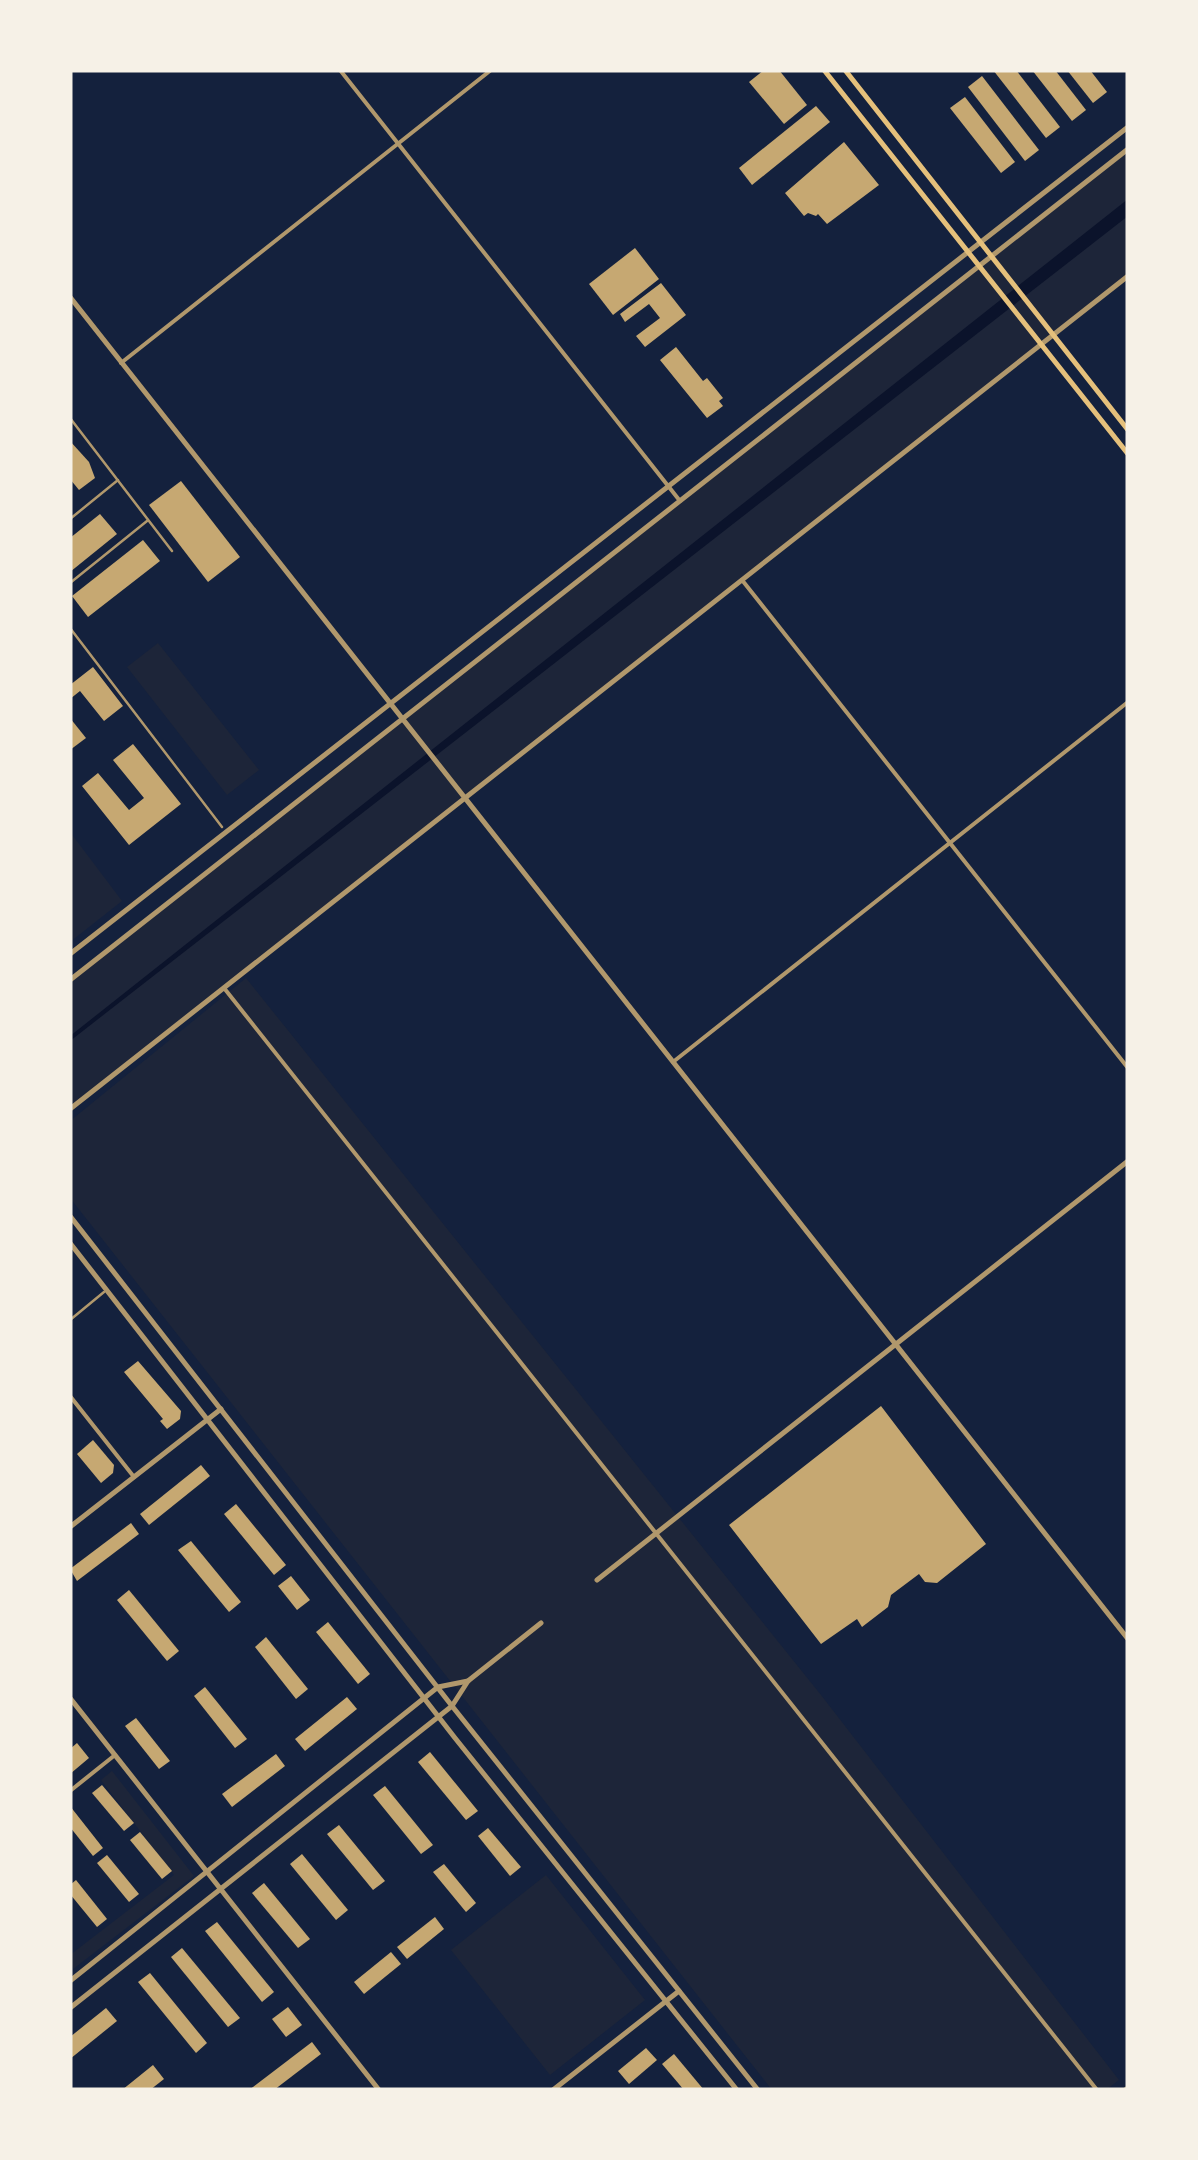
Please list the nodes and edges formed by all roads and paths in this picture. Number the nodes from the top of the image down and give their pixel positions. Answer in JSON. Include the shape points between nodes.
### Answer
{"nodes":[{"id":1,"x":340,"y":70,"type":"edge"},
{"id":2,"x":491,"y":70,"type":"edge"},
{"id":3,"x":824,"y":70,"type":"edge"},
{"id":4,"x":844,"y":70,"type":"edge"},
{"id":5,"x":1128,"y":127,"type":"edge"},
{"id":6,"x":398,"y":144,"type":"junction"},
{"id":7,"x":1128,"y":149,"type":"edge"},
{"id":8,"x":982,"y":244,"type":"junction"},
{"id":9,"x":970,"y":253,"type":"junction"},
{"id":10,"x":992,"y":256,"type":"junction"},
{"id":11,"x":980,"y":266,"type":"junction"},
{"id":12,"x":1128,"y":276,"type":"edge"},
{"id":13,"x":70,"y":298,"type":"edge"},
{"id":14,"x":1053,"y":335,"type":"junction"},
{"id":15,"x":1042,"y":344,"type":"junction"},
{"id":16,"x":121,"y":362,"type":"junction"},
{"id":17,"x":70,"y":418,"type":"edge"},
{"id":18,"x":1128,"y":430,"type":"edge"},
{"id":19,"x":1128,"y":454,"type":"edge"},
{"id":20,"x":118,"y":480,"type":"junction"},
{"id":21,"x":669,"y":487,"type":"junction"},
{"id":22,"x":680,"y":501,"type":"junction"},
{"id":23,"x":70,"y":519,"type":"edge"},
{"id":24,"x":148,"y":520,"type":"junction"},
{"id":25,"x":172,"y":551,"type":"dead end"},
{"id":26,"x":742,"y":580,"type":"junction"},
{"id":27,"x":70,"y":583,"type":"edge"},
{"id":28,"x":70,"y":628,"type":"edge"},
{"id":29,"x":1128,"y":702,"type":"edge"},
{"id":30,"x":390,"y":703,"type":"junction"},
{"id":31,"x":402,"y":718,"type":"junction"},
{"id":32,"x":465,"y":798,"type":"junction"},
{"id":33,"x":222,"y":827,"type":"dead end"},
{"id":34,"x":950,"y":843,"type":"junction"},
{"id":35,"x":70,"y":954,"type":"edge"},
{"id":36,"x":70,"y":980,"type":"edge"},
{"id":37,"x":224,"y":988,"type":"junction"},
{"id":38,"x":672,"y":1062,"type":"junction"},
{"id":39,"x":1128,"y":1068,"type":"edge"},
{"id":40,"x":70,"y":1108,"type":"edge"},
{"id":41,"x":1128,"y":1161,"type":"edge"},
{"id":42,"x":70,"y":1216,"type":"edge"},
{"id":43,"x":70,"y":1243,"type":"edge"},
{"id":44,"x":107,"y":1290,"type":"junction"},
{"id":45,"x":70,"y":1320,"type":"edge"},
{"id":46,"x":896,"y":1344,"type":"junction"},
{"id":47,"x":70,"y":1396,"type":"edge"},
{"id":48,"x":220,"y":1409,"type":"junction"},
{"id":49,"x":207,"y":1419,"type":"junction"},
{"id":50,"x":134,"y":1477,"type":"junction"},
{"id":51,"x":70,"y":1527,"type":"edge"},
{"id":52,"x":656,"y":1533,"type":"junction"},
{"id":53,"x":597,"y":1580,"type":"dead end"},
{"id":54,"x":541,"y":1624,"type":"dead end"},
{"id":55,"x":1128,"y":1640,"type":"edge"},
{"id":56,"x":468,"y":1681,"type":"junction"},
{"id":57,"x":438,"y":1687,"type":"junction"},
{"id":58,"x":70,"y":1698,"type":"edge"},
{"id":59,"x":424,"y":1698,"type":"junction"},
{"id":60,"x":452,"y":1706,"type":"junction"},
{"id":61,"x":438,"y":1717,"type":"junction"},
{"id":62,"x":115,"y":1755,"type":"junction"},
{"id":63,"x":70,"y":1791,"type":"edge"},
{"id":64,"x":207,"y":1872,"type":"junction"},
{"id":65,"x":221,"y":1889,"type":"junction"},
{"id":66,"x":70,"y":1981,"type":"edge"},
{"id":67,"x":679,"y":1991,"type":"junction"},
{"id":68,"x":666,"y":2001,"type":"junction"},
{"id":69,"x":70,"y":2008,"type":"edge"},
{"id":70,"x":379,"y":2090,"type":"edge"},
{"id":71,"x":554,"y":2090,"type":"edge"},
{"id":72,"x":737,"y":2090,"type":"edge"},
{"id":73,"x":758,"y":2090,"type":"edge"},
{"id":74,"x":1096,"y":2090,"type":"edge"}],
"edges":[{"from":1,"to":6,"type":"street"},
{"from":2,"to":6,"type":"street"},
{"from":3,"to":9,"type":"main road"},
{"from":4,"to":8,"type":"main road"},
{"from":5,"to":8,"type":"street"},
{"from":6,"to":16,"type":"street"},
{"from":6,"to":21,"type":"street"},
{"from":7,"to":10,"type":"street"},
{"from":8,"to":9,"type":"street"},
{"from":8,"to":10,"type":"main road"},
{"from":9,"to":11,"type":"main road"},
{"from":9,"to":21,"type":"street"},
{"from":10,"to":11,"type":"street"},
{"from":10,"to":14,"type":"main road"},
{"from":11,"to":15,"type":"main road"},
{"from":11,"to":22,"type":"street"},
{"from":12,"to":14,"type":"street"},
{"from":13,"to":16,"type":"street"},
{"from":14,"to":15,"type":"street"},
{"from":14,"to":18,"type":"main road"},
{"from":15,"to":19,"type":"main road"},
{"from":15,"to":26,"type":"street"},
{"from":16,"to":30,"type":"street"},
{"from":17,"to":20,"type":"street"},
{"from":20,"to":23,"type":"street"},
{"from":20,"to":24,"type":"street"},
{"from":21,"to":22,"type":"street"},
{"from":21,"to":30,"type":"street"},
{"from":22,"to":31,"type":"street"},
{"from":24,"to":25,"type":"street"},
{"from":24,"to":27,"type":"street"},
{"from":26,"to":32,"type":"street"},
{"from":26,"to":34,"type":"street"},
{"from":28,"to":33,"type":"street"},
{"from":29,"to":34,"type":"street"},
{"from":30,"to":31,"type":"street"},
{"from":30,"to":35,"type":"street"},
{"from":31,"to":32,"type":"street"},
{"from":31,"to":36,"type":"street"},
{"from":32,"to":37,"type":"street"},
{"from":32,"to":38,"type":"street"},
{"from":34,"to":38,"type":"street"},
{"from":34,"to":39,"type":"street"},
{"from":37,"to":40,"type":"street"},
{"from":37,"to":52,"type":"street"},
{"from":38,"to":46,"type":"street"},
{"from":41,"to":46,"type":"street"},
{"from":42,"to":48,"type":"street"},
{"from":43,"to":44,"type":"street"},
{"from":44,"to":45,"type":"street"},
{"from":44,"to":49,"type":"street"},
{"from":46,"to":52,"type":"street"},
{"from":46,"to":55,"type":"street"},
{"from":47,"to":50,"type":"street"},
{"from":48,"to":49,"type":"street"},
{"from":48,"to":57,"type":"street"},
{"from":49,"to":50,"type":"street"},
{"from":49,"to":59,"type":"street"},
{"from":50,"to":51,"type":"street"},
{"from":52,"to":53,"type":"street"},
{"from":52,"to":74,"type":"street"},
{"from":54,"to":56,"type":"street"},
{"from":56,"to":57,"type":"street"},
{"from":56,"to":60,"type":"street"},
{"from":57,"to":59,"type":"street"},
{"from":57,"to":60,"type":"street"},
{"from":58,"to":62,"type":"street"},
{"from":59,"to":61,"type":"street"},
{"from":59,"to":64,"type":"street"},
{"from":60,"to":61,"type":"street"},
{"from":60,"to":67,"type":"street"},
{"from":61,"to":65,"type":"street"},
{"from":61,"to":68,"type":"street"},
{"from":62,"to":63,"type":"street"},
{"from":62,"to":64,"type":"street"},
{"from":64,"to":65,"type":"street"},
{"from":64,"to":66,"type":"street"},
{"from":65,"to":69,"type":"street"},
{"from":65,"to":70,"type":"street"},
{"from":67,"to":68,"type":"street"},
{"from":67,"to":73,"type":"street"},
{"from":68,"to":71,"type":"street"},
{"from":68,"to":72,"type":"street"}]}
